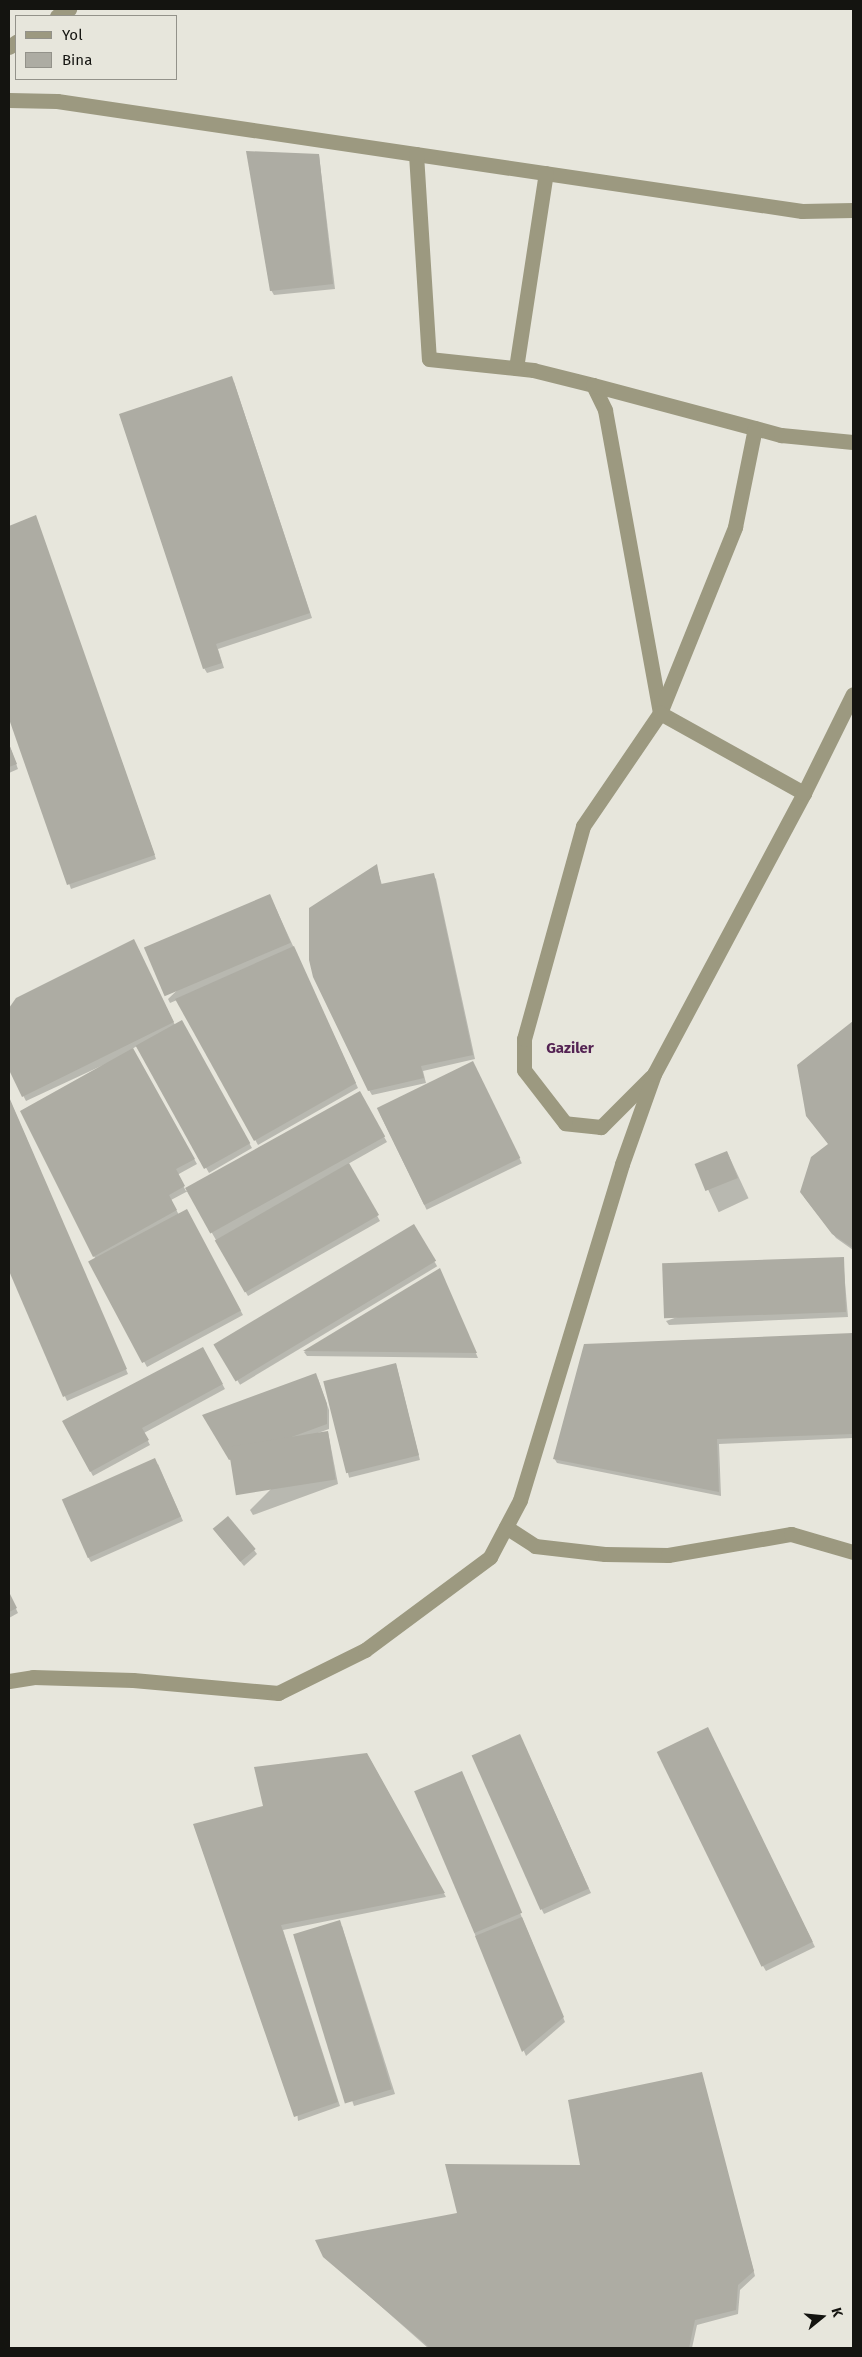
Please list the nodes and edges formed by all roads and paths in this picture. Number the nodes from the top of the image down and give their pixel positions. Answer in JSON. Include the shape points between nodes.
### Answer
{"nodes":[{"id":1,"x":9,"y":100,"type":"edge"},
{"id":2,"x":416,"y":154,"type":"junction"},
{"id":3,"x":546,"y":173,"type":"junction"},
{"id":4,"x":853,"y":210,"type":"edge"},
{"id":5,"x":516,"y":368,"type":"junction"},
{"id":6,"x":593,"y":385,"type":"junction"},
{"id":7,"x":755,"y":428,"type":"junction"},
{"id":8,"x":853,"y":442,"type":"edge"},
{"id":9,"x":853,"y":694,"type":"edge"},
{"id":10,"x":660,"y":712,"type":"junction"},
{"id":11,"x":804,"y":794,"type":"junction"},
{"id":12,"x":654,"y":1074,"type":"junction"},
{"id":13,"x":506,"y":1527,"type":"junction"},
{"id":14,"x":853,"y":1552,"type":"edge"},
{"id":15,"x":9,"y":1681,"type":"edge"}],
"edges":[{"from":1,"to":2,"type":"street","via":[[58,101]]},
{"from":2,"to":3,"type":"street"},
{"from":2,"to":5,"type":"street","via":[[429,359]]},
{"from":3,"to":4,"type":"street","via":[[802,211]]},
{"from":3,"to":5,"type":"street"},
{"from":5,"to":6,"type":"street"},
{"from":6,"to":7,"type":"street"},
{"from":6,"to":10,"type":"street","via":[[605,410]]},
{"from":7,"to":8,"type":"street","via":[[781,435]]},
{"from":7,"to":10,"type":"street","via":[[735,527]]},
{"from":9,"to":11,"type":"street"},
{"from":10,"to":11,"type":"street"},
{"from":10,"to":12,"type":"street","via":[[583,826],[524,1039],[524,1070],[565,1123],[601,1128]]},
{"from":11,"to":12,"type":"street"},
{"from":12,"to":13,"type":"street","via":[[622,1164],[520,1500]]},
{"from":13,"to":14,"type":"street","via":[[536,1546],[605,1554],[668,1555],[791,1534]]},
{"from":13,"to":15,"type":"street","via":[[490,1557],[365,1650],[278,1693],[133,1680],[33,1678]]}]}
